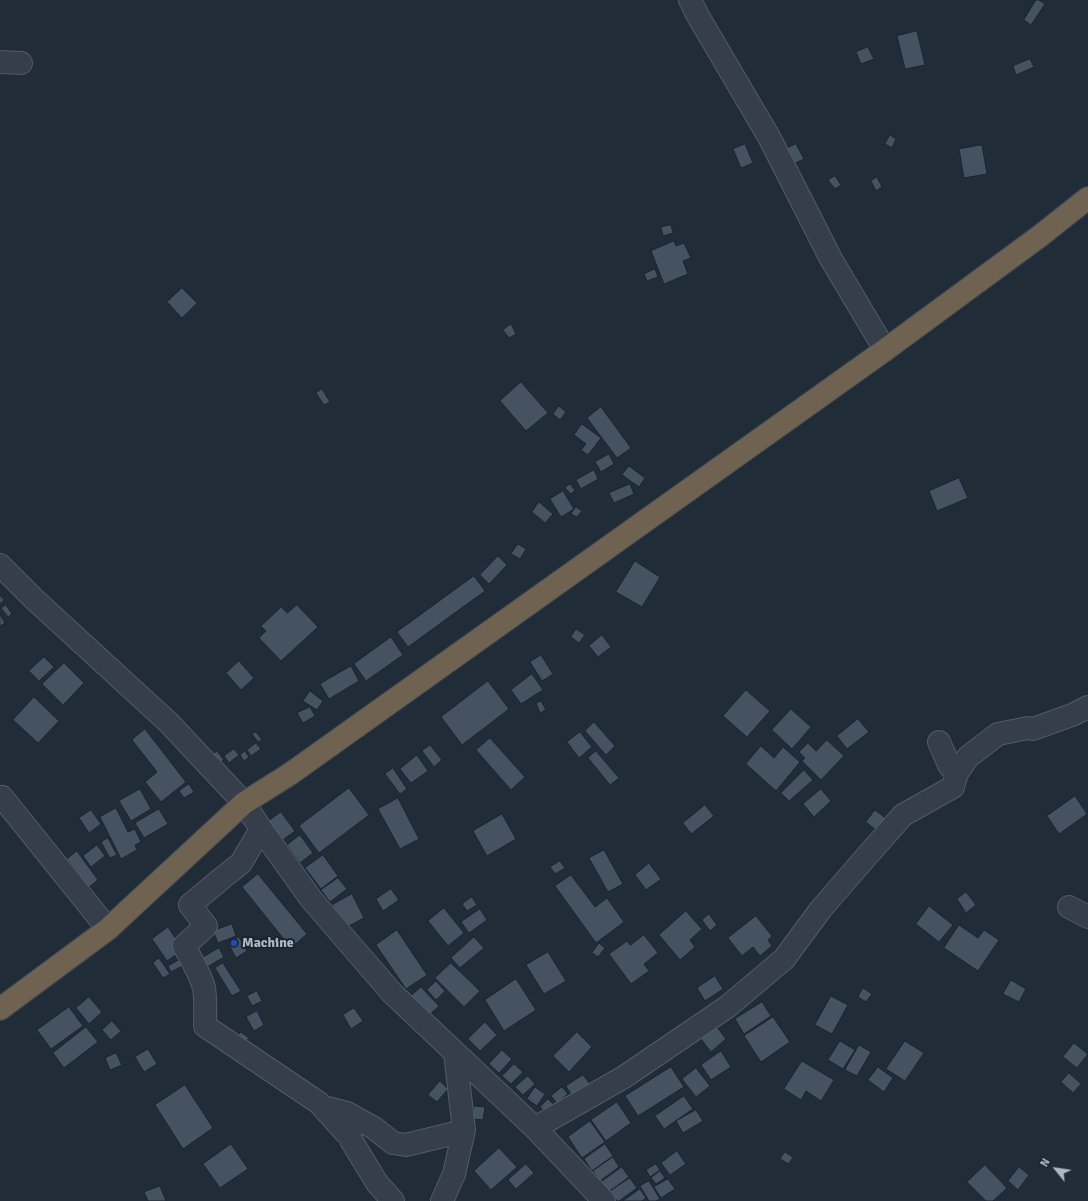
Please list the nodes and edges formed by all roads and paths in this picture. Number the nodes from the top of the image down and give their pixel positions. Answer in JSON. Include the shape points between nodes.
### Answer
{"nodes":[{"id":1,"x":690,"y":0,"type":"edge"},
{"id":2,"x":1088,"y":198,"type":"edge"},
{"id":3,"x":885,"y":350,"type":"junction"},
{"id":4,"x":0,"y":565,"type":"edge"},
{"id":5,"x":1088,"y":706,"type":"edge"},
{"id":6,"x":939,"y":742,"type":"dead end"},
{"id":7,"x":957,"y":772,"type":"junction"},
{"id":8,"x":2,"y":797,"type":"dead end"},
{"id":9,"x":244,"y":803,"type":"junction"},
{"id":10,"x":261,"y":829,"type":"junction"},
{"id":11,"x":1069,"y":907,"type":"dead end"},
{"id":12,"x":1088,"y":917,"type":"edge"},
{"id":13,"x":108,"y":929,"type":"junction"},
{"id":14,"x":0,"y":1009,"type":"edge"},
{"id":15,"x":456,"y":1053,"type":"junction"},
{"id":16,"x":322,"y":1106,"type":"junction"},
{"id":17,"x":535,"y":1128,"type":"junction"},
{"id":18,"x":463,"y":1131,"type":"junction"},
{"id":19,"x":393,"y":1201,"type":"edge"},
{"id":20,"x":442,"y":1201,"type":"edge"},
{"id":21,"x":604,"y":1201,"type":"edge"}],
"edges":[{"from":1,"to":3,"type":"street","via":[[769,137],[831,259]]},
{"from":2,"to":3,"type":"highway"},
{"from":3,"to":9,"type":"highway","via":[[290,774]]},
{"from":4,"to":9,"type":"street","via":[[169,723]]},
{"from":5,"to":7,"type":"street","via":[[1072,715],[1034,729],[998,734],[968,757]]},
{"from":6,"to":7,"type":"street","via":[[949,765]]},
{"from":7,"to":17,"type":"street","via":[[953,787],[903,816],[821,909],[784,959],[727,1007],[624,1077]]},
{"from":8,"to":13,"type":"street"},
{"from":9,"to":10,"type":"street"},
{"from":9,"to":13,"type":"highway"},
{"from":10,"to":15,"type":"street","via":[[311,899],[392,993]]},
{"from":10,"to":16,"type":"street","via":[[241,863],[190,905],[206,926],[184,946],[204,989],[205,1026]]},
{"from":11,"to":12,"type":"street"},
{"from":13,"to":14,"type":"highway"},
{"from":15,"to":17,"type":"street"},
{"from":15,"to":18,"type":"street"},
{"from":16,"to":18,"type":"street","via":[[347,1113],[374,1128],[393,1143],[406,1145]]},
{"from":16,"to":19,"type":"street","via":[[350,1135],[377,1183]]},
{"from":17,"to":21,"type":"street"},
{"from":18,"to":20,"type":"street","via":[[454,1174]]}]}
